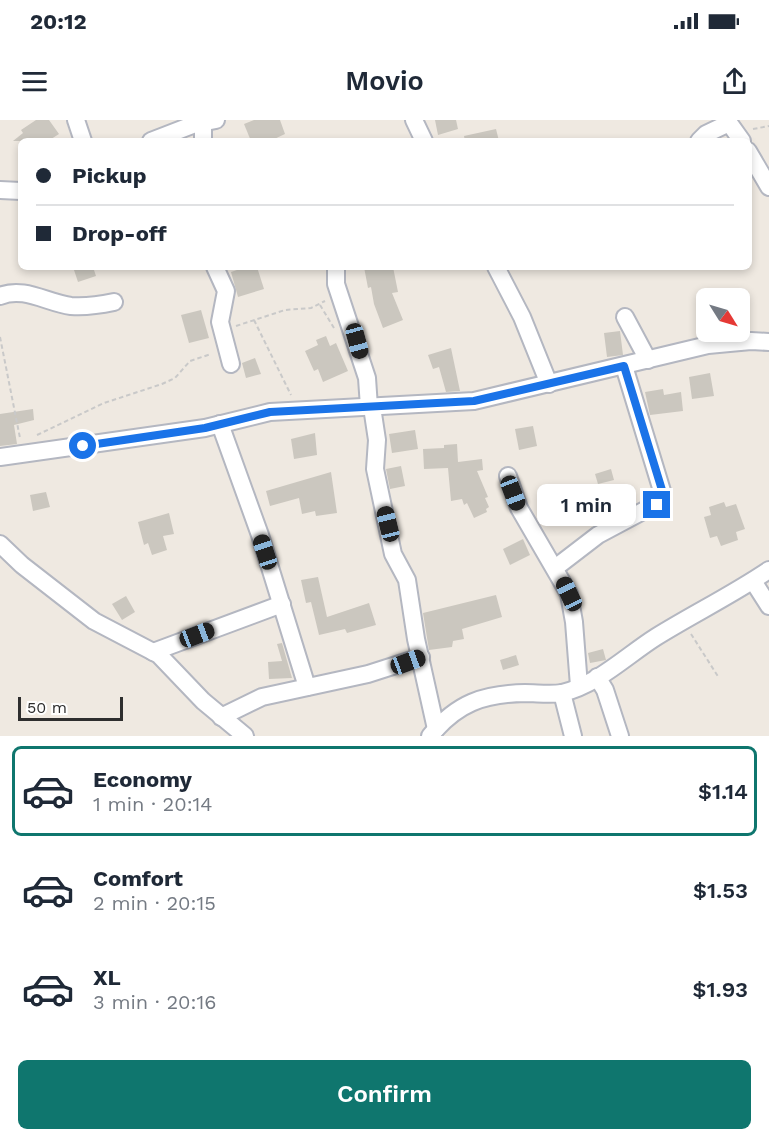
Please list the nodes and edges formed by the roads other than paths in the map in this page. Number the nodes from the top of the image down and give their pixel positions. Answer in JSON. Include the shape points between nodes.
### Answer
{"nodes":[{"id":1,"x":76,"y":120,"type":"edge"},
{"id":2,"x":414,"y":120,"type":"edge"},
{"id":3,"x":210,"y":121,"type":"edge"},
{"id":4,"x":728,"y":122,"type":"edge"},
{"id":5,"x":82,"y":138,"type":"edge"},
{"id":6,"x":160,"y":138,"type":"edge"},
{"id":7,"x":204,"y":138,"type":"edge"},
{"id":8,"x":423,"y":138,"type":"edge"},
{"id":9,"x":702,"y":138,"type":"edge"},
{"id":10,"x":740,"y":138,"type":"edge"},
{"id":11,"x":752,"y":159,"type":"edge"},
{"id":12,"x":769,"y":187,"type":"edge"},
{"id":13,"x":0,"y":190,"type":"edge"},
{"id":14,"x":18,"y":191,"type":"edge"},
{"id":15,"x":216,"y":270,"type":"edge"},
{"id":16,"x":336,"y":270,"type":"edge"},
{"id":17,"x":498,"y":270,"type":"edge"},
{"id":18,"x":0,"y":296,"type":"edge"},
{"id":19,"x":114,"y":302,"type":"dead end"},
{"id":20,"x":625,"y":317,"type":"dead end"},
{"id":21,"x":769,"y":342,"type":"edge"},
{"id":22,"x":229,"y":357,"type":"road end"},
{"id":23,"x":648,"y":360,"type":"junction"},
{"id":24,"x":624,"y":366,"type":"junction"},
{"id":25,"x":549,"y":384,"type":"junction"},
{"id":26,"x":371,"y":407,"type":"junction"},
{"id":27,"x":220,"y":424,"type":"junction"},
{"id":28,"x":0,"y":457,"type":"edge"},
{"id":29,"x":508,"y":476,"type":"dead end"},
{"id":30,"x":0,"y":544,"type":"edge"},
{"id":31,"x":555,"y":568,"type":"junction"},
{"id":32,"x":769,"y":570,"type":"edge"},
{"id":33,"x":753,"y":581,"type":"junction"},
{"id":34,"x":282,"y":604,"type":"junction"},
{"id":35,"x":769,"y":606,"type":"edge"},
{"id":36,"x":153,"y":652,"type":"junction"},
{"id":37,"x":421,"y":657,"type":"junction"},
{"id":38,"x":597,"y":677,"type":"junction"},
{"id":39,"x":579,"y":686,"type":"junction"},
{"id":40,"x":307,"y":687,"type":"junction"},
{"id":41,"x":562,"y":693,"type":"junction"},
{"id":42,"x":221,"y":717,"type":"junction"},
{"id":43,"x":433,"y":732,"type":"edge"},
{"id":44,"x":245,"y":736,"type":"edge"},
{"id":45,"x":573,"y":736,"type":"edge"},
{"id":46,"x":620,"y":736,"type":"edge"}],
"edges":[{"from":1,"to":5,"type":"street"},
{"from":2,"to":8,"type":"street"},
{"from":3,"to":6,"type":"street"},
{"from":3,"to":7,"type":"street"},
{"from":4,"to":9,"type":"street"},
{"from":4,"to":10,"type":"street"},
{"from":11,"to":12,"type":"street"},
{"from":13,"to":14,"type":"street"},
{"from":15,"to":22,"type":"street","via":[[226,291],[221,311]]},
{"from":16,"to":26,"type":"street","via":[[367,378]]},
{"from":17,"to":25,"type":"street"},
{"from":18,"to":19,"type":"street","via":[[15,292],[69,306]]},
{"from":20,"to":23,"type":"street"},
{"from":21,"to":23,"type":"street","via":[[728,342]]},
{"from":23,"to":24,"type":"street"},
{"from":24,"to":25,"type":"street"},
{"from":24,"to":31,"type":"street","via":[[662,490],[660,502],[598,535]]},
{"from":25,"to":26,"type":"street","via":[[474,401]]},
{"from":26,"to":27,"type":"street","via":[[258,413]]},
{"from":26,"to":37,"type":"street","via":[[377,440],[375,469],[393,555],[407,580]]},
{"from":27,"to":28,"type":"street","via":[[21,447]]},
{"from":27,"to":34,"type":"street"},
{"from":29,"to":31,"type":"street","via":[[519,508]]},
{"from":30,"to":36,"type":"street","via":[[94,621]]},
{"from":31,"to":39,"type":"street","via":[[573,609]]},
{"from":32,"to":33,"type":"street"},
{"from":33,"to":35,"type":"street"},
{"from":33,"to":38,"type":"street"},
{"from":34,"to":36,"type":"street"},
{"from":34,"to":40,"type":"street"},
{"from":36,"to":42,"type":"street"},
{"from":37,"to":40,"type":"street"},
{"from":37,"to":43,"type":"street"},
{"from":38,"to":39,"type":"street"},
{"from":38,"to":46,"type":"street"},
{"from":39,"to":41,"type":"street"},
{"from":40,"to":42,"type":"street","via":[[255,699]]},
{"from":41,"to":43,"type":"street","via":[[479,699],[460,707]]},
{"from":41,"to":45,"type":"street"},
{"from":42,"to":44,"type":"street"}]}
